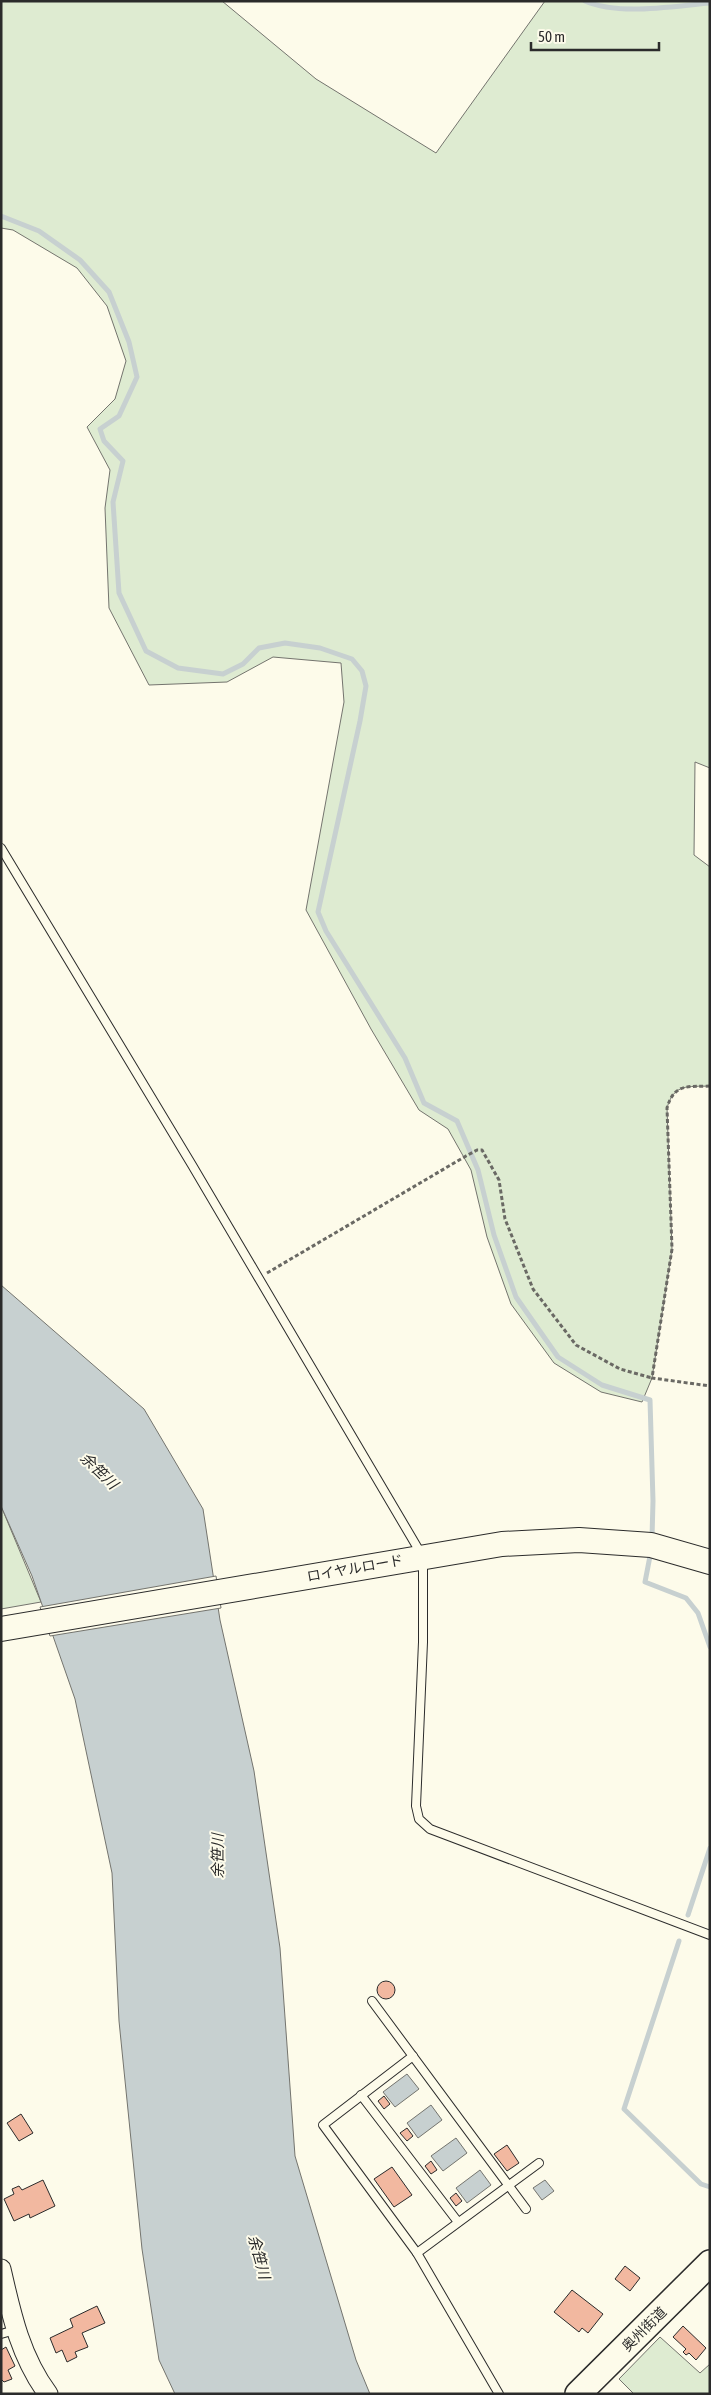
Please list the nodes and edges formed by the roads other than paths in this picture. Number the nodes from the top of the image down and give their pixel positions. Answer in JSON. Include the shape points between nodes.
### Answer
{"nodes":[{"id":1,"x":1,"y":848,"type":"edge"},
{"id":2,"x":423,"y":1557,"type":"junction"},
{"id":3,"x":710,"y":1562,"type":"edge"},
{"id":4,"x":1,"y":1628,"type":"edge"},
{"id":5,"x":710,"y":1935,"type":"edge"},
{"id":6,"x":372,"y":2001,"type":"dead end"},
{"id":7,"x":413,"y":2056,"type":"junction"},
{"id":8,"x":362,"y":2095,"type":"junction"},
{"id":9,"x":539,"y":2163,"type":"dead end"},
{"id":10,"x":509,"y":2186,"type":"junction"},
{"id":11,"x":526,"y":2209,"type":"dead end"},
{"id":12,"x":458,"y":2222,"type":"junction"},
{"id":13,"x":418,"y":2253,"type":"junction"},
{"id":14,"x":710,"y":2263,"type":"edge"},
{"id":15,"x":1,"y":2269,"type":"edge"},
{"id":16,"x":8,"y":2332,"type":"edge"},
{"id":17,"x":48,"y":2394,"type":"edge"},
{"id":18,"x":499,"y":2394,"type":"edge"},
{"id":19,"x":578,"y":2394,"type":"edge"}],
"edges":[{"from":1,"to":2,"type":"lane"},
{"from":2,"to":3,"type":"main road","name":"ロイヤルロード","via":[[502,1544],[579,1540],[651,1545]]},
{"from":2,"to":4,"type":"main road","name":"ロイヤルロード"},
{"from":2,"to":5,"type":"lane","via":[[416,1806],[419,1819],[430,1829]]},
{"from":6,"to":7,"type":"lane"},
{"from":7,"to":8,"type":"lane"},
{"from":7,"to":10,"type":"lane"},
{"from":8,"to":12,"type":"lane"},
{"from":8,"to":13,"type":"lane","via":[[323,2125]]},
{"from":9,"to":10,"type":"lane"},
{"from":10,"to":11,"type":"lane"},
{"from":10,"to":12,"type":"lane"},
{"from":12,"to":13,"type":"lane"},
{"from":13,"to":18,"type":"lane"},
{"from":14,"to":19,"type":"highway","name":"奥州街道"},
{"from":15,"to":16,"type":"street"},
{"from":16,"to":17,"type":"street"}]}
